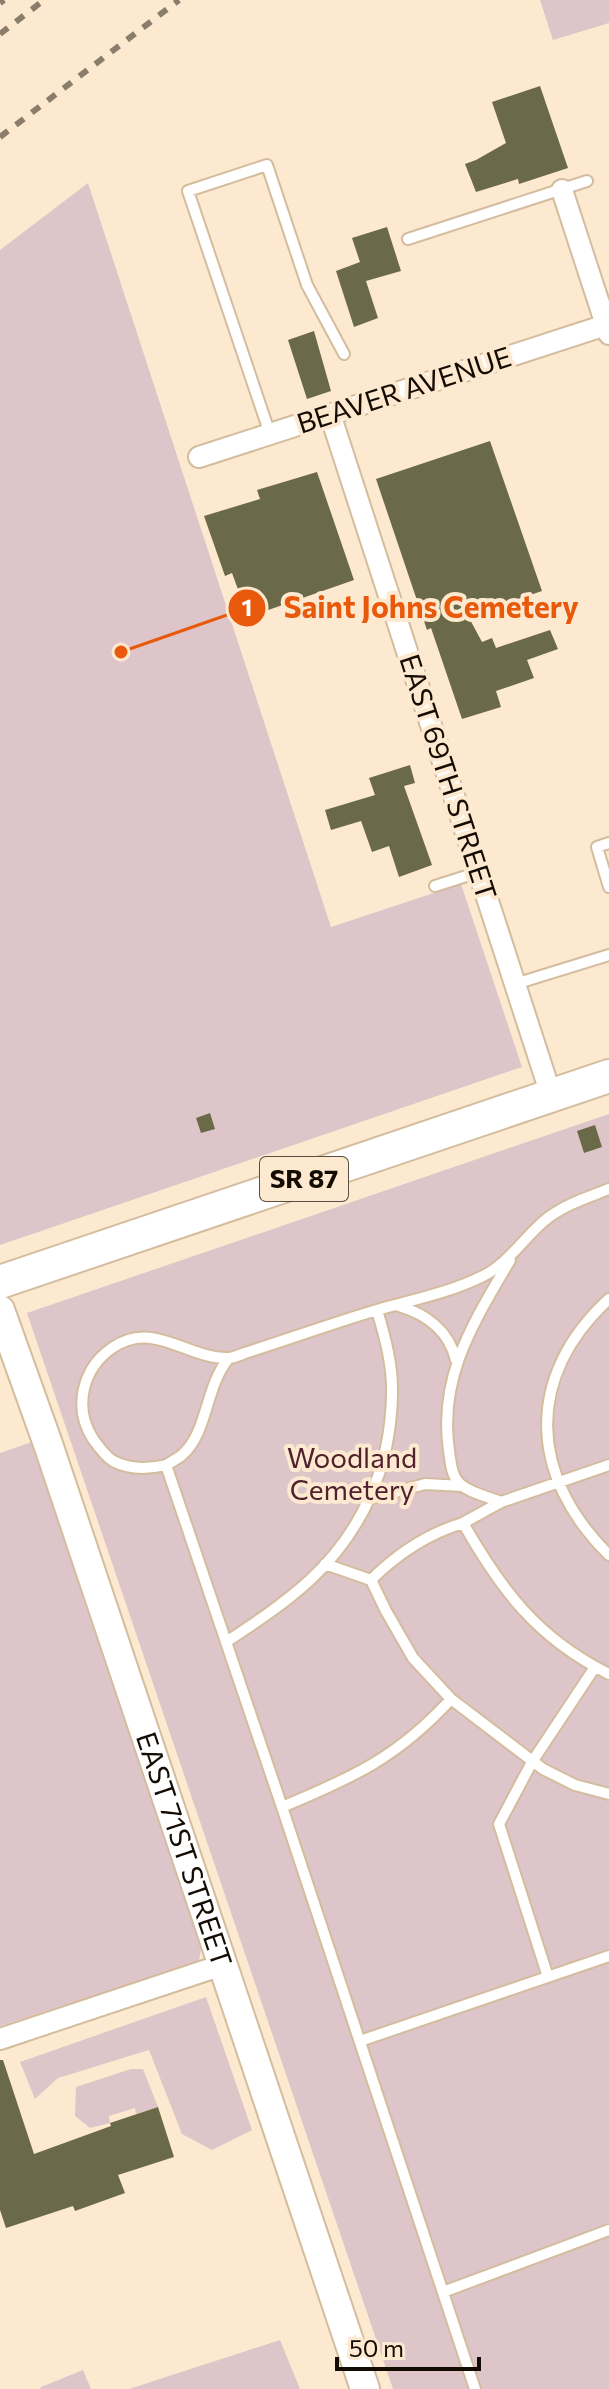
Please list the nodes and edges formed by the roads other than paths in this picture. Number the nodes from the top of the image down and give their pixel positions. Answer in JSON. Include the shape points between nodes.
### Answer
{"nodes":[{"id":1,"x":587,"y":181,"type":"dead end"},
{"id":2,"x":562,"y":190,"type":"junction"},
{"id":3,"x":408,"y":239,"type":"dead end"},
{"id":4,"x":608,"y":328,"type":"edge"},
{"id":5,"x":344,"y":354,"type":"dead end"},
{"id":6,"x":330,"y":414,"type":"junction"},
{"id":7,"x":270,"y":434,"type":"junction"},
{"id":8,"x":199,"y":457,"type":"dead end"},
{"id":9,"x":609,"y":843,"type":"edge"},
{"id":10,"x":479,"y":872,"type":"junction"},
{"id":11,"x":435,"y":886,"type":"dead end"},
{"id":12,"x":609,"y":887,"type":"edge"},
{"id":13,"x":609,"y":955,"type":"edge"},
{"id":14,"x":515,"y":984,"type":"junction"},
{"id":15,"x":609,"y":1076,"type":"edge"},
{"id":16,"x":551,"y":1095,"type":"junction"},
{"id":17,"x":609,"y":1189,"type":"edge"},
{"id":18,"x":516,"y":1249,"type":"junction"},
{"id":19,"x":0,"y":1282,"type":"edge"},
{"id":20,"x":609,"y":1299,"type":"edge"},
{"id":21,"x":396,"y":1305,"type":"junction"},
{"id":22,"x":0,"y":1310,"type":"edge"},
{"id":23,"x":377,"y":1310,"type":"junction"},
{"id":24,"x":229,"y":1358,"type":"junction"},
{"id":25,"x":457,"y":1362,"type":"junction"},
{"id":26,"x":166,"y":1465,"type":"junction"},
{"id":27,"x":609,"y":1465,"type":"edge"},
{"id":28,"x":557,"y":1483,"type":"junction"},
{"id":29,"x":463,"y":1486,"type":"junction"},
{"id":30,"x":369,"y":1499,"type":"junction"},
{"id":31,"x":501,"y":1502,"type":"junction"},
{"id":32,"x":463,"y":1523,"type":"junction"},
{"id":33,"x":609,"y":1555,"type":"edge"},
{"id":34,"x":325,"y":1564,"type":"junction"},
{"id":35,"x":371,"y":1580,"type":"junction"},
{"id":36,"x":226,"y":1642,"type":"junction"},
{"id":37,"x":595,"y":1667,"type":"junction"},
{"id":38,"x":609,"y":1674,"type":"edge"},
{"id":39,"x":451,"y":1699,"type":"junction"},
{"id":40,"x":532,"y":1762,"type":"junction"},
{"id":41,"x":609,"y":1794,"type":"edge"},
{"id":42,"x":282,"y":1807,"type":"junction"},
{"id":43,"x":609,"y":1956,"type":"edge"},
{"id":44,"x":222,"y":1965,"type":"junction"},
{"id":45,"x":548,"y":1977,"type":"junction"},
{"id":46,"x":0,"y":2039,"type":"edge"},
{"id":47,"x":360,"y":2041,"type":"junction"},
{"id":48,"x":609,"y":2230,"type":"edge"},
{"id":49,"x":443,"y":2292,"type":"junction"},
{"id":50,"x":365,"y":2389,"type":"edge"},
{"id":51,"x":475,"y":2389,"type":"edge"}],
"edges":[{"from":1,"to":2,"type":"lane"},
{"from":2,"to":3,"type":"lane"},
{"from":2,"to":4,"type":"street"},
{"from":4,"to":6,"type":"street","name":"BEAVER AVENUE"},
{"from":5,"to":7,"type":"lane","via":[[307,285],[267,165],[188,191]]},
{"from":6,"to":7,"type":"street","name":"BEAVER AVENUE"},
{"from":6,"to":10,"type":"street","name":"EAST 69TH STREET"},
{"from":7,"to":8,"type":"street","name":"BEAVER AVENUE"},
{"from":9,"to":12,"type":"lane","via":[[597,847]]},
{"from":10,"to":11,"type":"lane"},
{"from":10,"to":14,"type":"street","name":"EAST 69TH STREET"},
{"from":13,"to":14,"type":"lane"},
{"from":14,"to":16,"type":"street","name":"EAST 69TH STREET"},
{"from":15,"to":16,"type":"main road","number":"SR 87"},
{"from":16,"to":19,"type":"main road","number":"SR 87"},
{"from":17,"to":18,"type":"lane","via":[[557,1211]]},
{"from":18,"to":21,"type":"lane","via":[[483,1276]]},
{"from":18,"to":25,"type":"lane"},
{"from":20,"to":28,"type":"lane","via":[[572,1343],[553,1385],[547,1429]]},
{"from":21,"to":23,"type":"lane"},
{"from":21,"to":25,"type":"lane","via":[[431,1320]]},
{"from":22,"to":44,"type":"street","name":"EAST 71ST STREET"},
{"from":23,"to":24,"type":"lane"},
{"from":23,"to":30,"type":"lane","via":[[392,1392],[381,1473]]},
{"from":24,"to":26,"type":"lane","via":[[214,1380],[196,1436]]},
{"from":24,"to":26,"type":"lane","via":[[146,1338],[113,1347],[94,1365],[81,1394],[82,1412],[99,1448],[128,1466]]},
{"from":25,"to":29,"type":"lane","via":[[446,1402],[446,1435],[451,1469]]},
{"from":26,"to":36,"type":"lane"},
{"from":27,"to":28,"type":"lane"},
{"from":28,"to":31,"type":"lane"},
{"from":28,"to":33,"type":"lane","via":[[573,1513]]},
{"from":29,"to":30,"type":"lane","via":[[425,1484]]},
{"from":29,"to":31,"type":"lane"},
{"from":30,"to":34,"type":"lane"},
{"from":31,"to":32,"type":"lane"},
{"from":32,"to":35,"type":"lane","via":[[415,1544]]},
{"from":32,"to":37,"type":"lane","via":[[486,1565],[519,1607],[563,1648]]},
{"from":34,"to":35,"type":"lane"},
{"from":34,"to":36,"type":"lane"},
{"from":35,"to":39,"type":"lane","via":[[413,1658]]},
{"from":36,"to":42,"type":"lane"},
{"from":37,"to":38,"type":"lane"},
{"from":37,"to":40,"type":"lane"},
{"from":39,"to":40,"type":"lane"},
{"from":39,"to":42,"type":"lane","via":[[393,1753]]},
{"from":40,"to":41,"type":"lane","via":[[575,1785]]},
{"from":40,"to":45,"type":"lane","via":[[499,1824]]},
{"from":42,"to":47,"type":"lane"},
{"from":43,"to":45,"type":"lane"},
{"from":44,"to":46,"type":"street"},
{"from":44,"to":50,"type":"street","name":"EAST 71ST STREET"},
{"from":45,"to":47,"type":"lane"},
{"from":47,"to":49,"type":"lane"},
{"from":48,"to":49,"type":"lane"},
{"from":49,"to":51,"type":"lane"}]}
